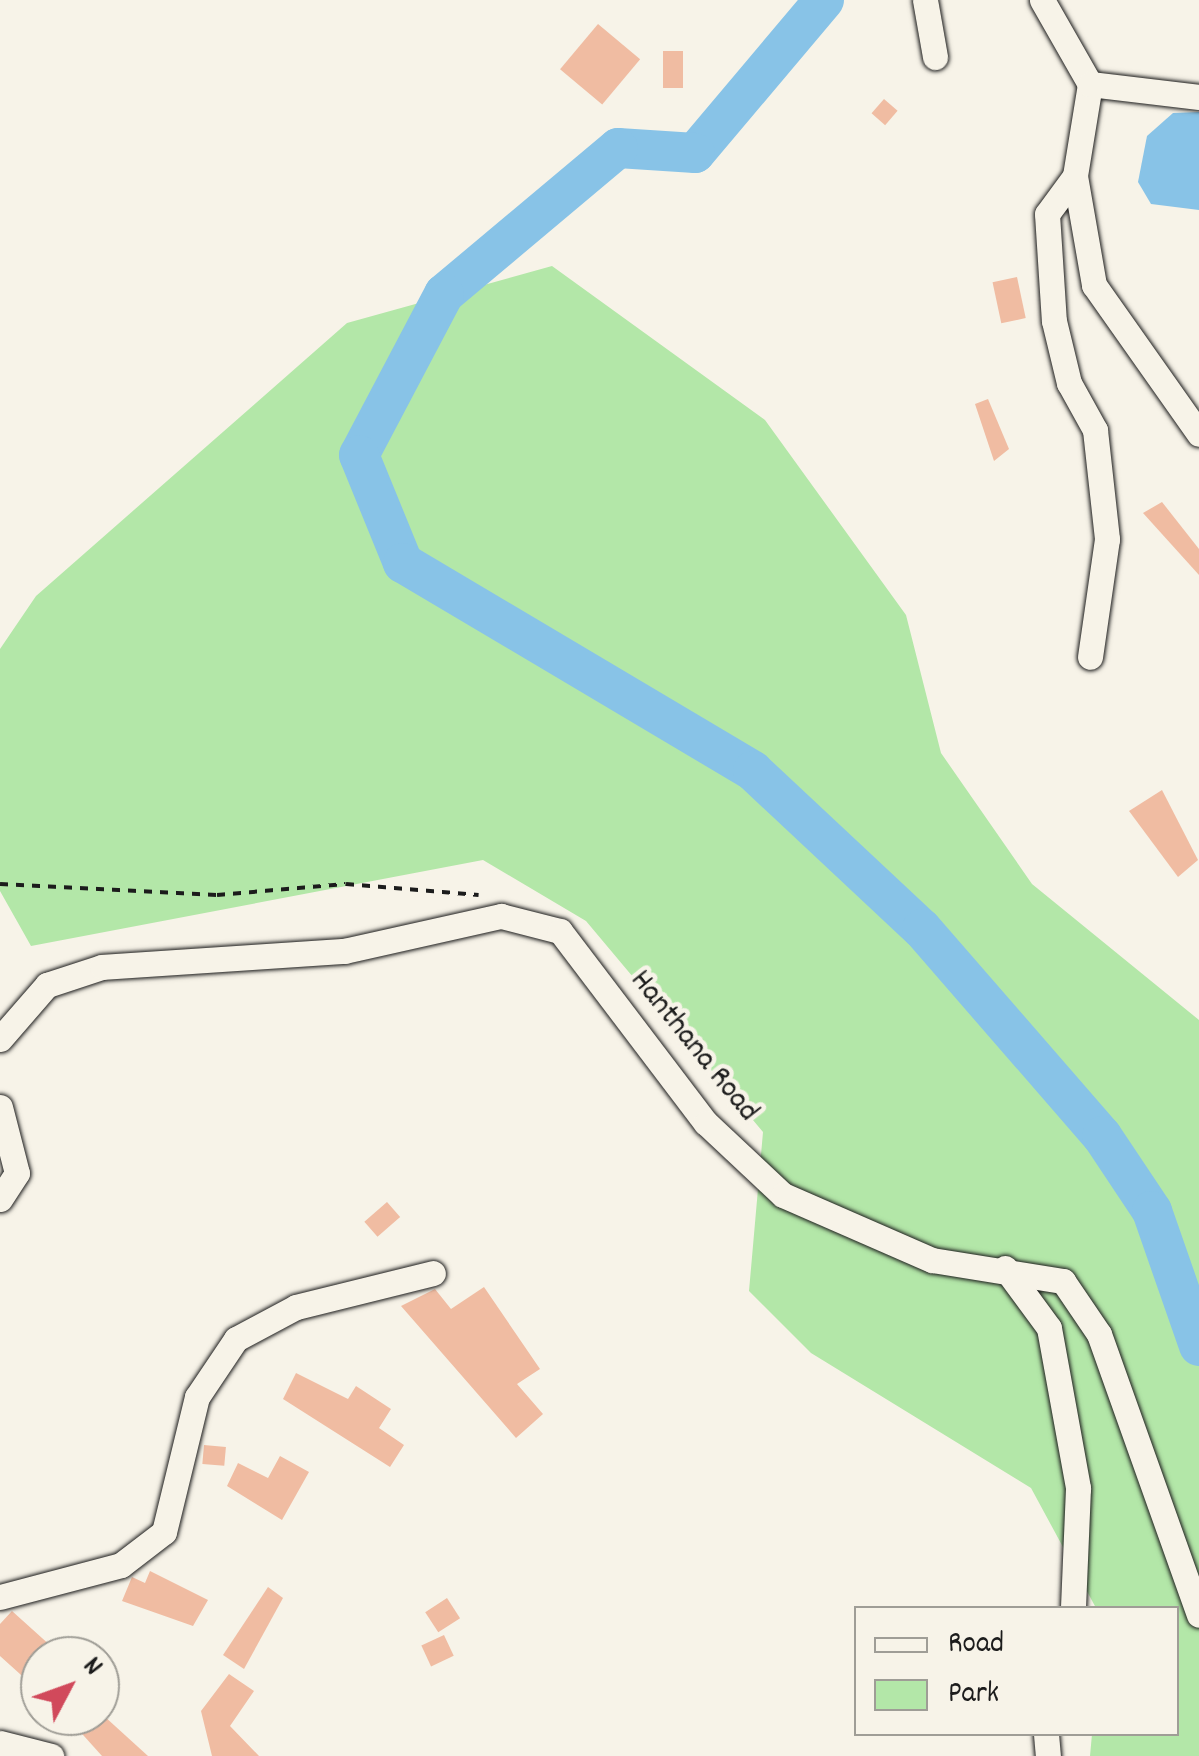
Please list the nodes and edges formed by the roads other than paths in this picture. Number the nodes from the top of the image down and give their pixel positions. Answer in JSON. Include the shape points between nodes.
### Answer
{"nodes":[{"id":1,"x":926,"y":0,"type":"edge"},
{"id":2,"x":1042,"y":0,"type":"edge"},
{"id":3,"x":935,"y":57,"type":"dead end"},
{"id":4,"x":1090,"y":84,"type":"junction"},
{"id":5,"x":1199,"y":97,"type":"edge"},
{"id":6,"x":1075,"y":176,"type":"junction"},
{"id":7,"x":1199,"y":434,"type":"edge"},
{"id":8,"x":1090,"y":657,"type":"dead end"},
{"id":9,"x":0,"y":1039,"type":"edge"},
{"id":10,"x":0,"y":1108,"type":"edge"},
{"id":11,"x":0,"y":1199,"type":"edge"},
{"id":12,"x":1002,"y":1265,"type":"junction"},
{"id":13,"x":433,"y":1274,"type":"dead end"},
{"id":14,"x":0,"y":1597,"type":"edge"},
{"id":15,"x":1073,"y":1606,"type":"edge"},
{"id":16,"x":1199,"y":1615,"type":"edge"},
{"id":17,"x":0,"y":1743,"type":"edge"},
{"id":18,"x":51,"y":1756,"type":"edge"}],
"edges":[{"from":1,"to":3,"type":"street"},
{"from":2,"to":4,"type":"street"},
{"from":4,"to":5,"type":"street"},
{"from":4,"to":6,"type":"street"},
{"from":6,"to":7,"type":"street","via":[[1094,285]]},
{"from":6,"to":8,"type":"street","via":[[1048,214],[1054,320],[1068,384],[1096,430],[1108,538]]},
{"from":9,"to":12,"type":"street","name":"Hanthana Road","via":[[47,984],[102,967],[344,950],[500,916],[560,930],[706,1123],[783,1195],[932,1260]]},
{"from":10,"to":11,"type":"street","via":[[17,1173]]},
{"from":12,"to":15,"type":"street","via":[[1049,1328],[1078,1488]]},
{"from":12,"to":16,"type":"street","name":"Hanthana Road","via":[[1063,1281],[1099,1334]]},
{"from":13,"to":14,"type":"street","via":[[296,1307],[236,1339],[196,1397],[164,1532],[121,1565]]},
{"from":17,"to":18,"type":"street"}]}
